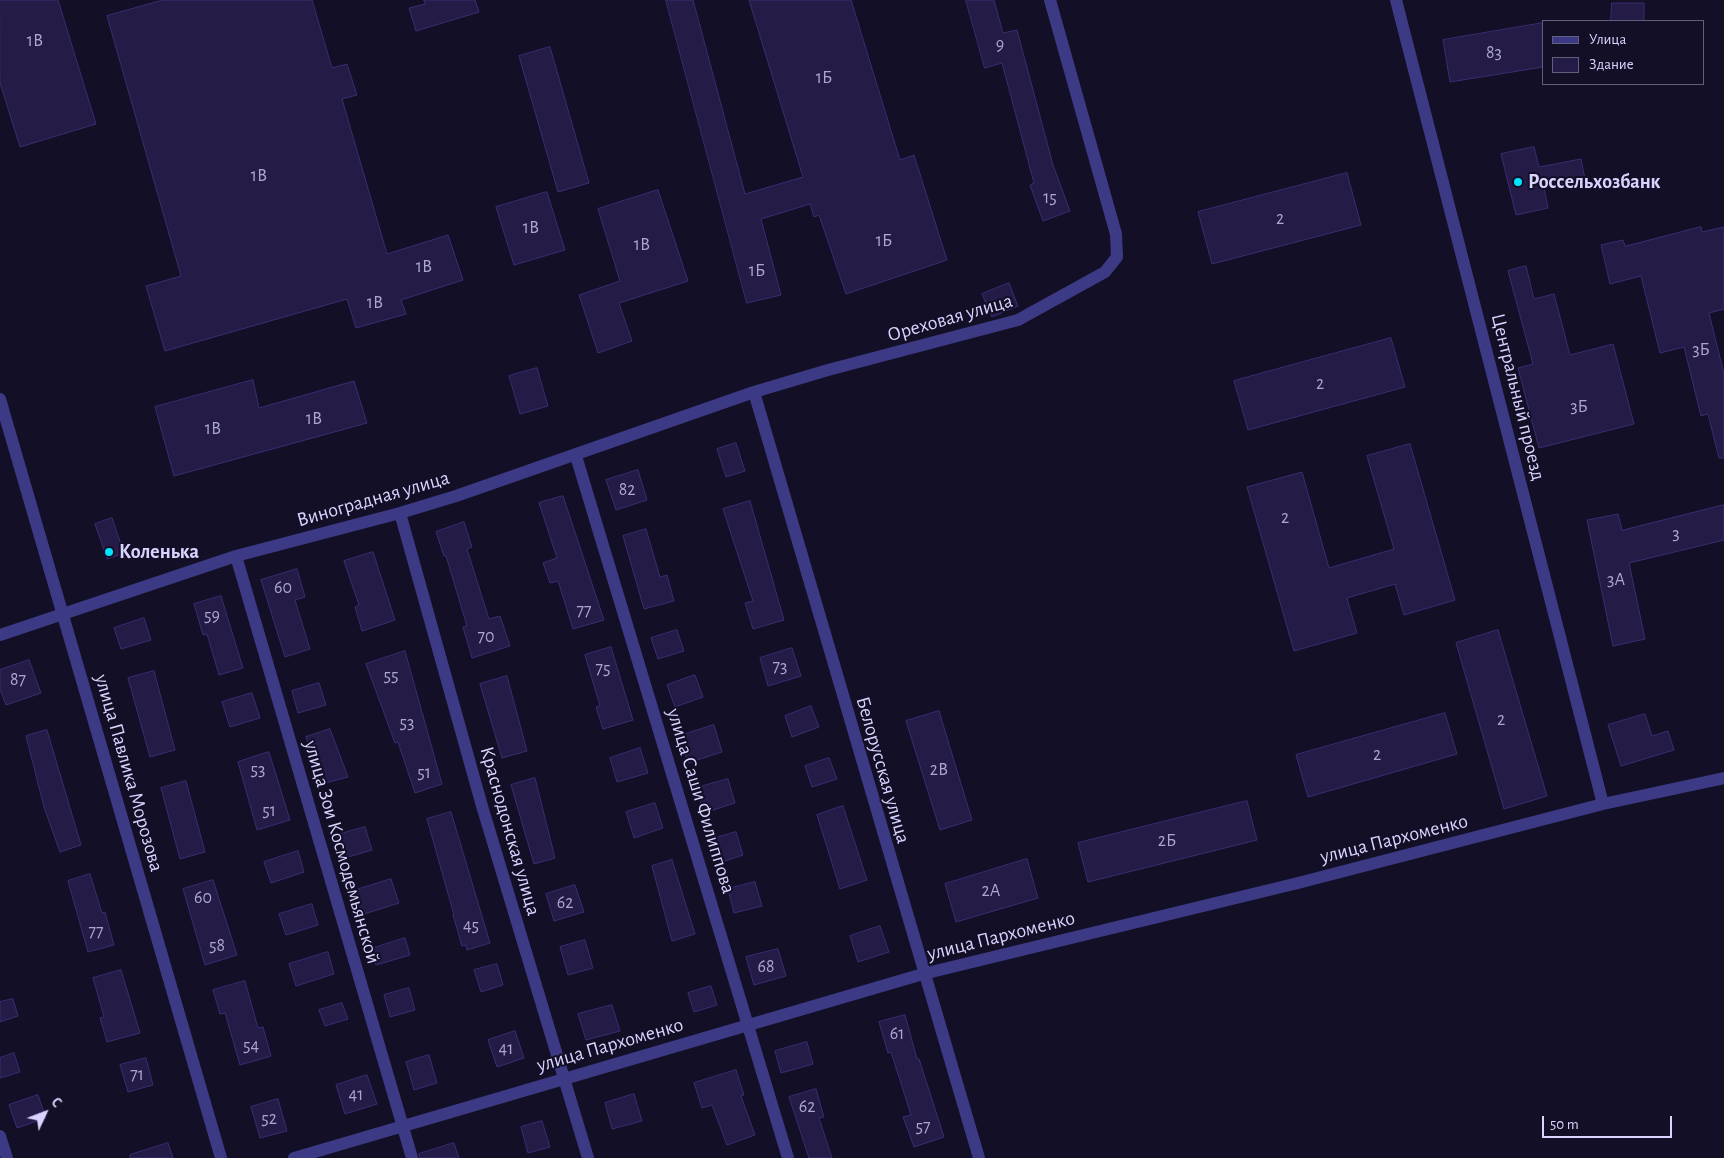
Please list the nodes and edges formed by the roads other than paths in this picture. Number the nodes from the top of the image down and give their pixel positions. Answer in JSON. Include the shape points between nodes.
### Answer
{"nodes":[{"id":1,"x":1050,"y":0,"type":"edge"},
{"id":2,"x":1396,"y":0,"type":"edge"},
{"id":3,"x":754,"y":392,"type":"junction"},
{"id":4,"x":0,"y":399,"type":"edge"},
{"id":5,"x":576,"y":456,"type":"junction"},
{"id":6,"x":400,"y":513,"type":"junction"},
{"id":7,"x":236,"y":556,"type":"junction"},
{"id":8,"x":63,"y":613,"type":"junction"},
{"id":9,"x":0,"y":635,"type":"edge"},
{"id":10,"x":1724,"y":778,"type":"edge"},
{"id":11,"x":1603,"y":804,"type":"junction"},
{"id":12,"x":923,"y":974,"type":"junction"},
{"id":13,"x":750,"y":1024,"type":"junction"},
{"id":14,"x":564,"y":1078,"type":"junction"},
{"id":15,"x":403,"y":1126,"type":"junction"},
{"id":16,"x":0,"y":1136,"type":"edge"},
{"id":17,"x":7,"y":1158,"type":"edge"},
{"id":18,"x":221,"y":1158,"type":"edge"},
{"id":19,"x":294,"y":1158,"type":"edge"},
{"id":20,"x":412,"y":1158,"type":"edge"},
{"id":21,"x":588,"y":1158,"type":"edge"},
{"id":22,"x":788,"y":1158,"type":"edge"},
{"id":23,"x":979,"y":1158,"type":"edge"}],
"edges":[{"from":1,"to":3,"type":"street","name":"Ореховая улица","via":[[1116,234],[1116,257],[1105,272],[1018,320]]},
{"from":2,"to":11,"type":"street","name":"Центральный проезд"},
{"from":3,"to":5,"type":"street","name":"Виноградная улица"},
{"from":3,"to":12,"type":"street","name":"Белорусская улица"},
{"from":4,"to":8,"type":"street","name":"улица Павлика Морозова"},
{"from":5,"to":6,"type":"street","name":"Виноградная улица"},
{"from":5,"to":13,"type":"street","name":"улица Саши Филиппова"},
{"from":6,"to":7,"type":"street","name":"Виноградная улица"},
{"from":6,"to":14,"type":"street","name":"Краснодонская улица","via":[[482,806]]},
{"from":7,"to":8,"type":"street","name":"Виноградная улица"},
{"from":7,"to":15,"type":"street","name":"улица Зои Космодемьянской"},
{"from":8,"to":9,"type":"street","name":"Виноградная улица"},
{"from":8,"to":18,"type":"street","name":"улица Павлика Морозова"},
{"from":10,"to":11,"type":"street","name":"улица Пархоменко"},
{"from":11,"to":12,"type":"street","name":"улица Пархоменко","via":[[1298,883]]},
{"from":12,"to":13,"type":"street","name":"улица Пархоменко"},
{"from":12,"to":23,"type":"street","name":"Белорусская улица"},
{"from":13,"to":14,"type":"street","name":"улица Пархоменко"},
{"from":13,"to":22,"type":"street","name":"улица Саши Филиппова"},
{"from":14,"to":15,"type":"street","name":"улица Пархоменко"},
{"from":14,"to":21,"type":"street","name":"Краснодонская улица"},
{"from":15,"to":19,"type":"street","name":"улица Пархоменко"},
{"from":15,"to":20,"type":"street","name":"улица Зои Космодемьянской"},
{"from":16,"to":17,"type":"street"}]}
